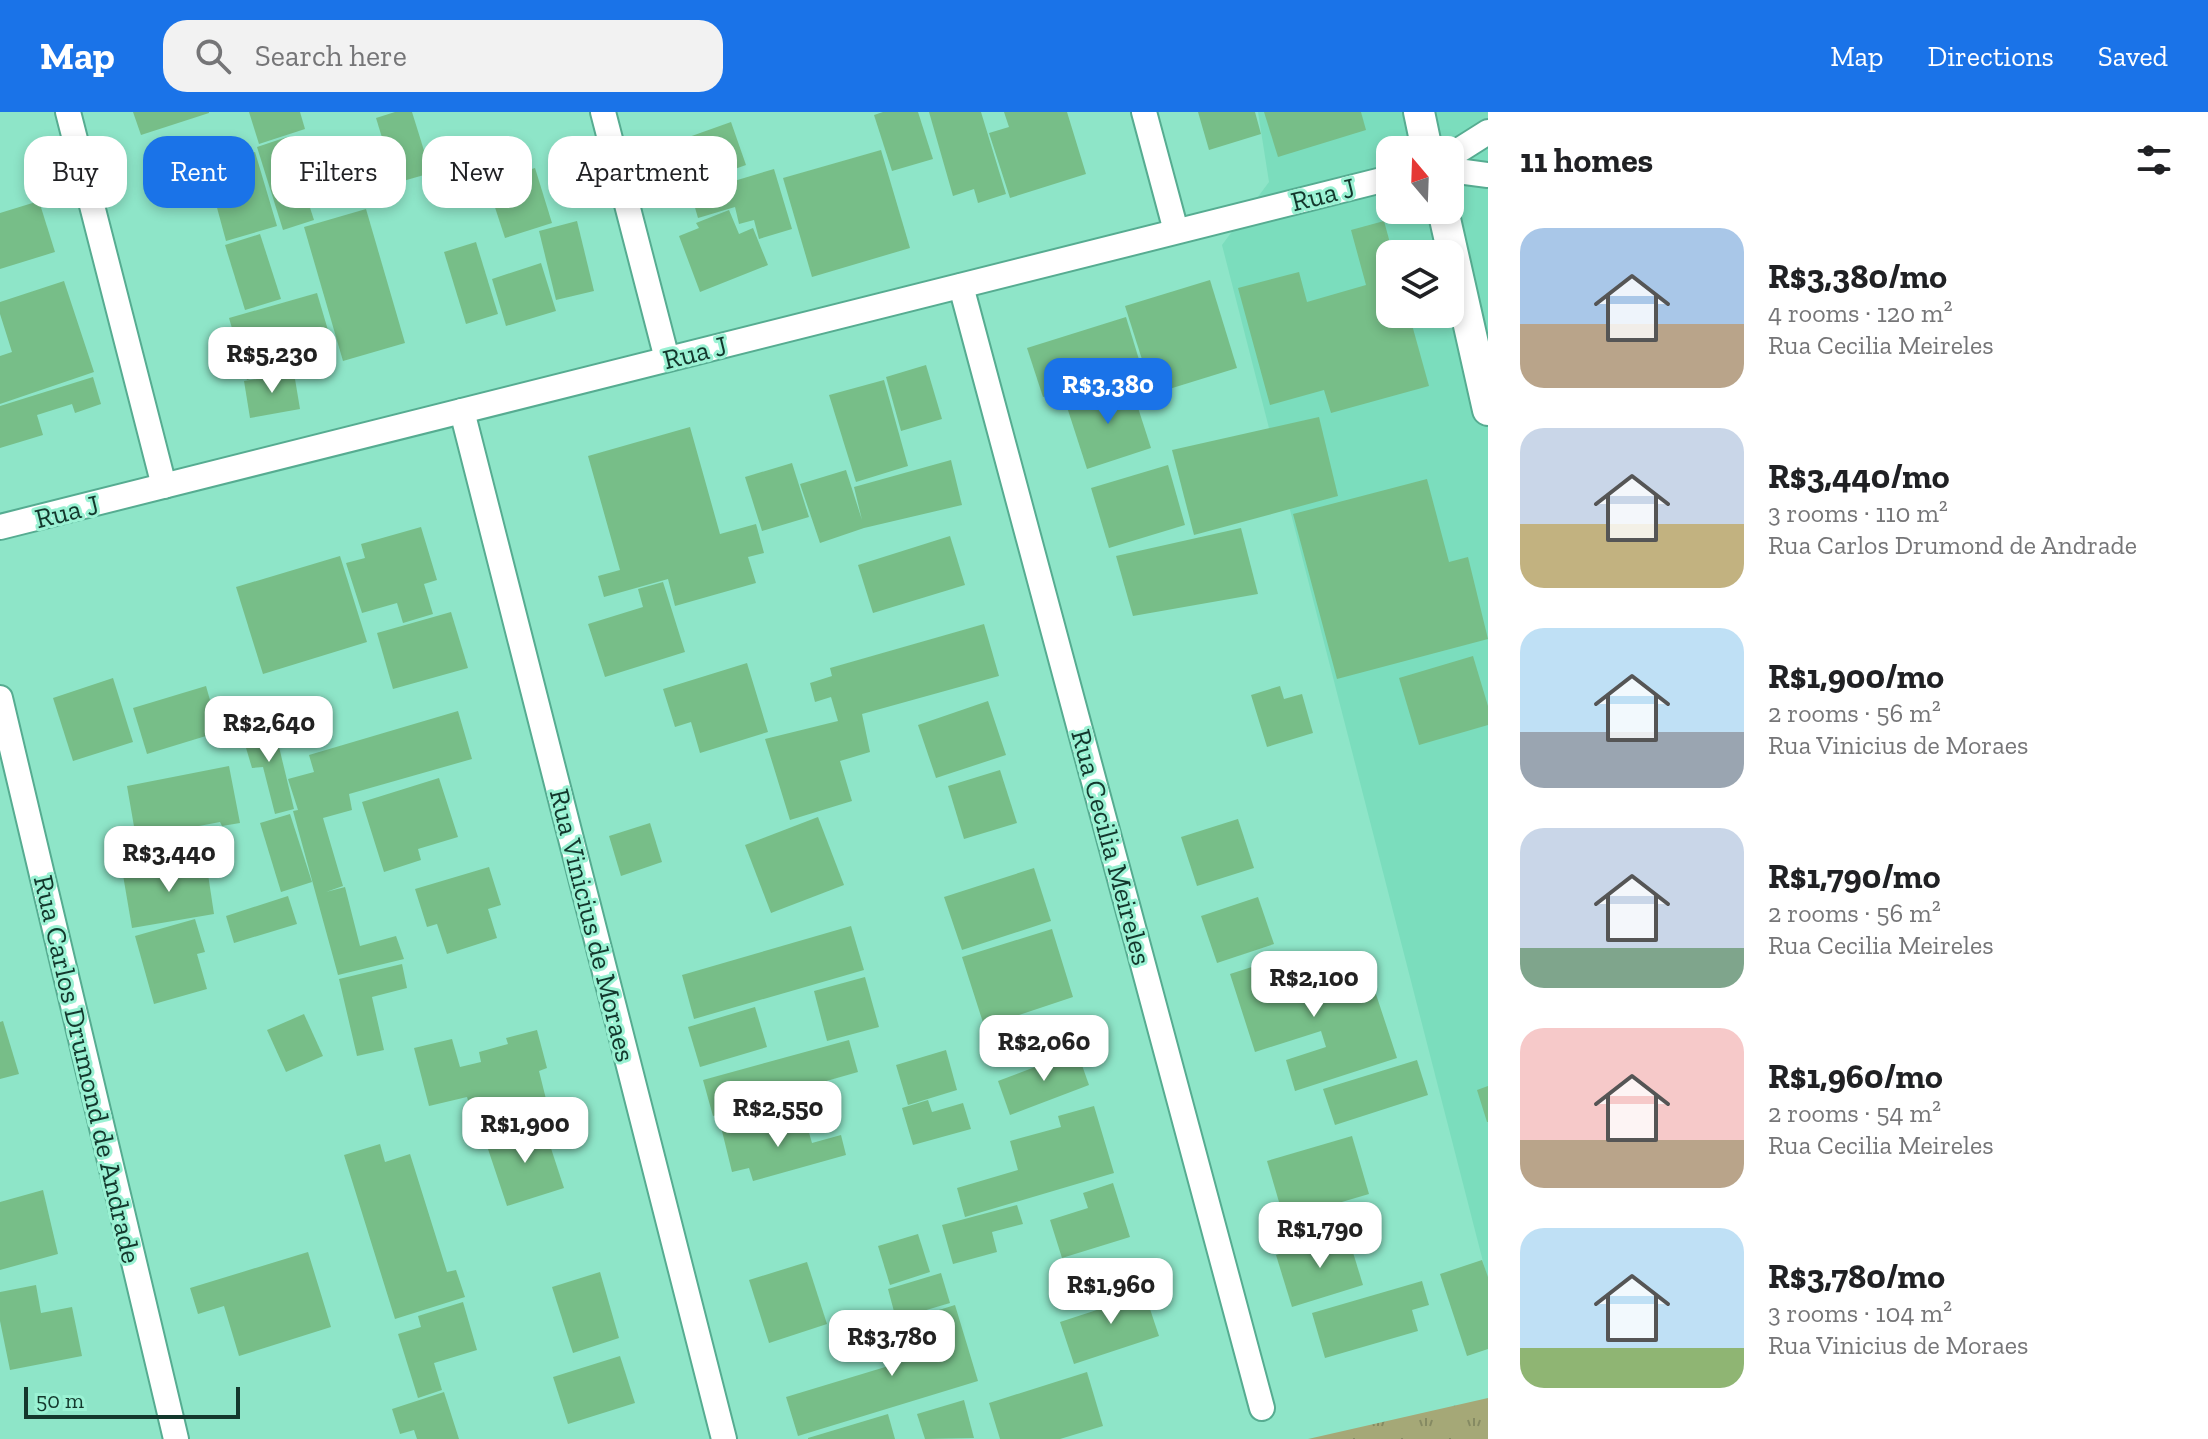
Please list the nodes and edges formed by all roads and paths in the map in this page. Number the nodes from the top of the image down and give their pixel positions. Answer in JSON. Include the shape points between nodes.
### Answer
{"nodes":[{"id":1,"x":68,"y":112,"type":"edge"},
{"id":2,"x":603,"y":112,"type":"edge"},
{"id":3,"x":1144,"y":112,"type":"edge"},
{"id":4,"x":1419,"y":112,"type":"edge"},
{"id":5,"x":1488,"y":132,"type":"edge"},
{"id":6,"x":1424,"y":136,"type":"edge"},
{"id":7,"x":1464,"y":147,"type":"edge"},
{"id":8,"x":1464,"y":172,"type":"edge"},
{"id":9,"x":1488,"y":175,"type":"edge"},
{"id":10,"x":1376,"y":181,"type":"edge"},
{"id":11,"x":1446,"y":224,"type":"edge"},
{"id":12,"x":1176,"y":231,"type":"junction"},
{"id":13,"x":961,"y":286,"type":"junction"},
{"id":14,"x":667,"y":359,"type":"junction"},
{"id":15,"x":1488,"y":410,"type":"edge"},
{"id":16,"x":462,"y":411,"type":"junction"},
{"id":17,"x":164,"y":486,"type":"junction"},
{"id":18,"x":0,"y":527,"type":"edge"},
{"id":19,"x":0,"y":698,"type":"edge"},
{"id":20,"x":1262,"y":1408,"type":"dead end"},
{"id":21,"x":176,"y":1439,"type":"edge"},
{"id":22,"x":724,"y":1439,"type":"edge"}],
"edges":[{"from":1,"to":17,"type":"street"},
{"from":2,"to":14,"type":"street"},
{"from":3,"to":12,"type":"street"},
{"from":4,"to":6,"type":"street"},
{"from":5,"to":7,"type":"street"},
{"from":8,"to":9,"type":"street"},
{"from":10,"to":12,"type":"street","name":"Rua J"},
{"from":11,"to":15,"type":"street"},
{"from":12,"to":13,"type":"street","name":"Rua J"},
{"from":13,"to":14,"type":"street","name":"Rua J"},
{"from":13,"to":20,"type":"street","name":"Rua Cecilia Meireles"},
{"from":14,"to":16,"type":"street","name":"Rua J"},
{"from":16,"to":17,"type":"street","name":"Rua J"},
{"from":16,"to":22,"type":"street","name":"Rua Vinicius de Moraes"},
{"from":17,"to":18,"type":"street","name":"Rua J"},
{"from":19,"to":21,"type":"street","name":"Rua Carlos Drumond de Andrade"}]}
